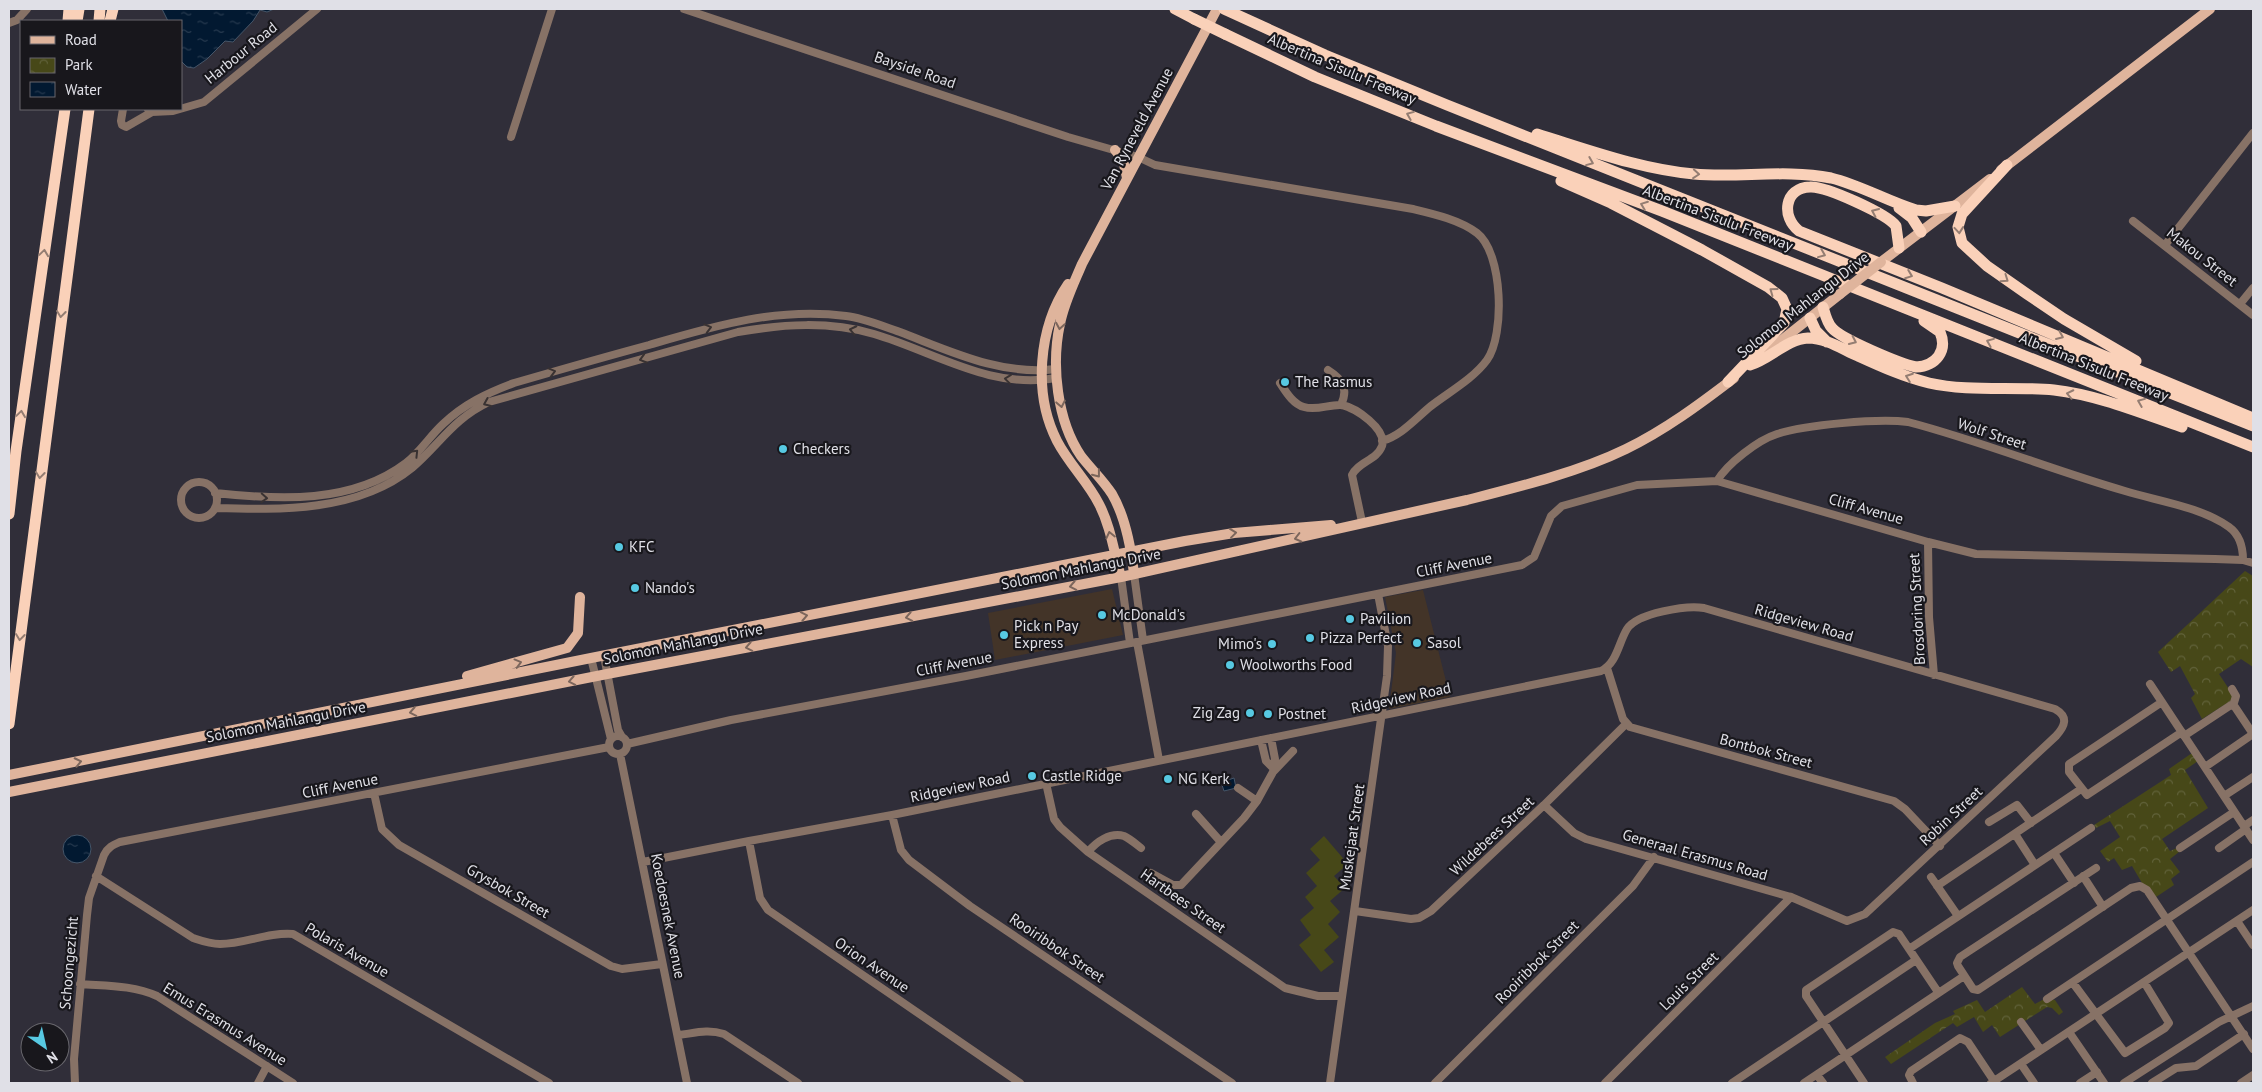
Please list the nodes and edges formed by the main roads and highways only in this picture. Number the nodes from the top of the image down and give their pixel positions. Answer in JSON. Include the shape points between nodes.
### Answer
{"nodes":[{"id":1,"x":1175,"y":9,"type":"edge"},
{"id":2,"x":1217,"y":9,"type":"edge"},
{"id":3,"x":1224,"y":9,"type":"edge"},
{"id":4,"x":2210,"y":9,"type":"edge"},
{"id":5,"x":1447,"y":106,"type":"junction"},
{"id":6,"x":89,"y":110,"type":"edge"},
{"id":7,"x":95,"y":110,"type":"edge"},
{"id":8,"x":64,"y":111,"type":"edge"},
{"id":9,"x":1436,"y":126,"type":"junction"},
{"id":10,"x":1115,"y":150,"type":"road end"},
{"id":11,"x":2007,"y":165,"type":"junction"},
{"id":12,"x":1127,"y":178,"type":"junction"},
{"id":13,"x":1874,"y":194,"type":"junction"},
{"id":14,"x":1955,"y":206,"type":"junction"},
{"id":15,"x":1662,"y":211,"type":"junction"},
{"id":16,"x":1921,"y":232,"type":"junction"},
{"id":17,"x":1899,"y":248,"type":"junction"},
{"id":18,"x":1082,"y":264,"type":"junction"},
{"id":19,"x":67,"y":266,"type":"junction"},
{"id":20,"x":1825,"y":305,"type":"junction"},
{"id":21,"x":1810,"y":318,"type":"junction"},
{"id":22,"x":1827,"y":342,"type":"junction"},
{"id":23,"x":1750,"y":365,"type":"junction"},
{"id":24,"x":1728,"y":382,"type":"junction"},
{"id":25,"x":2253,"y":418,"type":"edge"},
{"id":26,"x":2253,"y":426,"type":"edge"},
{"id":27,"x":2252,"y":447,"type":"edge"},
{"id":28,"x":9,"y":514,"type":"edge"},
{"id":29,"x":1362,"y":522,"type":"junction"},
{"id":30,"x":1132,"y":552,"type":"junction"},
{"id":31,"x":1115,"y":556,"type":"junction"},
{"id":32,"x":1134,"y":574,"type":"junction"},
{"id":33,"x":1121,"y":577,"type":"junction"},
{"id":34,"x":580,"y":597,"type":"dead end"},
{"id":35,"x":370,"y":702,"type":"junction"},
{"id":36,"x":9,"y":724,"type":"edge"},
{"id":37,"x":9,"y":776,"type":"edge"},
{"id":38,"x":9,"y":792,"type":"edge"}],
"edges":[{"from":9,"to":1,"type":"highway","name":"Albertina Sisulu Freeway","one_way":true,"bridge":true,"via":[[1315,77]]},
{"from":2,"to":12,"type":"main road","name":"Van Ryneveld Avenue"},
{"from":3,"to":5,"type":"highway","name":"Albertina Sisulu Freeway"},
{"from":4,"to":11,"type":"main road","name":"Solomon Mahlangu Drive"},
{"from":5,"to":13,"type":"highway","one_way":true,"via":[[1634,164],[1716,176],[1818,176]]},
{"from":5,"to":26,"type":"highway","name":"Albertina Sisulu Freeway","one_way":true},
{"from":6,"to":19,"type":"highway"},
{"from":7,"to":19,"type":"highway"},
{"from":28,"to":8,"type":"highway","one_way":true},
{"from":15,"to":9,"type":"highway","name":"Albertina Sisulu Freeway","one_way":true},
{"from":24,"to":9,"type":"highway","one_way":true,"via":[[1784,323],[1787,309],[1777,293],[1611,203]]},
{"from":10,"to":12,"type":"main road","via":[[1123,160]]},
{"from":11,"to":14,"type":"main road","name":"Solomon Mahlangu Drive"},
{"from":11,"to":25,"type":"highway","one_way":true,"via":[[1958,222],[1962,243],[1970,252],[2027,294],[2111,348]]},
{"from":12,"to":18,"type":"main road","name":"Van Ryneveld Avenue"},
{"from":13,"to":14,"type":"highway","via":[[1916,210]]},
{"from":13,"to":16,"type":"highway","via":[[1908,215]]},
{"from":14,"to":16,"type":"main road","name":"Solomon Mahlangu Drive"},
{"from":20,"to":15,"type":"highway","one_way":true,"via":[[1829,324],[1836,332],[1910,366],[1929,364],[1941,353],[1943,342],[1940,332],[1920,319],[1686,226]]},
{"from":27,"to":15,"type":"highway","name":"Albertina Sisulu Freeway","one_way":true},
{"from":16,"to":17,"type":"main road","name":"Solomon Mahlangu Drive"},
{"from":17,"to":20,"type":"main road","name":"Solomon Mahlangu Drive","bridge":true},
{"from":17,"to":25,"type":"highway","one_way":true,"via":[[1896,226],[1887,217],[1819,188],[1806,188],[1791,197],[1787,207],[1788,218],[1799,231]]},
{"from":18,"to":30,"type":"main road","name":"Van Ryneveld Avenue","one_way":true,"via":[[1059,326],[1056,373],[1065,425],[1082,456],[1112,496]]},
{"from":31,"to":18,"type":"main road","name":"Van Ryneveld Avenue","one_way":true,"via":[[1099,503],[1072,467],[1052,430],[1042,376],[1045,340],[1055,306]]},
{"from":19,"to":36,"type":"highway","one_way":true},
{"from":20,"to":21,"type":"main road","name":"Solomon Mahlangu Drive"},
{"from":21,"to":22,"type":"highway","via":[[1816,331]]},
{"from":21,"to":23,"type":"main road","name":"Solomon Mahlangu Drive"},
{"from":22,"to":23,"type":"highway","via":[[1802,339]]},
{"from":27,"to":22,"type":"highway","one_way":true,"via":[[2111,403],[2056,391],[1931,383],[1893,371]]},
{"from":23,"to":24,"type":"main road","name":"Solomon Mahlangu Drive"},
{"from":24,"to":29,"type":"main road","name":"Solomon Mahlangu Drive","via":[[1661,429],[1601,460],[1521,486]]},
{"from":30,"to":29,"type":"main road","name":"Solomon Mahlangu Drive","one_way":true,"via":[[1234,533]]},
{"from":29,"to":32,"type":"main road","name":"Solomon Mahlangu Drive","one_way":true},
{"from":30,"to":31,"type":"main road","name":"Solomon Mahlangu Drive"},
{"from":30,"to":32,"type":"main road","name":"Van Ryneveld Avenue"},
{"from":31,"to":33,"type":"main road","name":"Van Ryneveld Avenue"},
{"from":35,"to":31,"type":"main road","name":"Solomon Mahlangu Drive","one_way":true},
{"from":32,"to":33,"type":"main road","name":"Solomon Mahlangu Drive"},
{"from":33,"to":38,"type":"main road","name":"Solomon Mahlangu Drive","one_way":true},
{"from":35,"to":34,"type":"main road","one_way":true,"via":[[566,648],[578,633]]},
{"from":37,"to":35,"type":"main road","name":"Solomon Mahlangu Drive","one_way":true}]}
